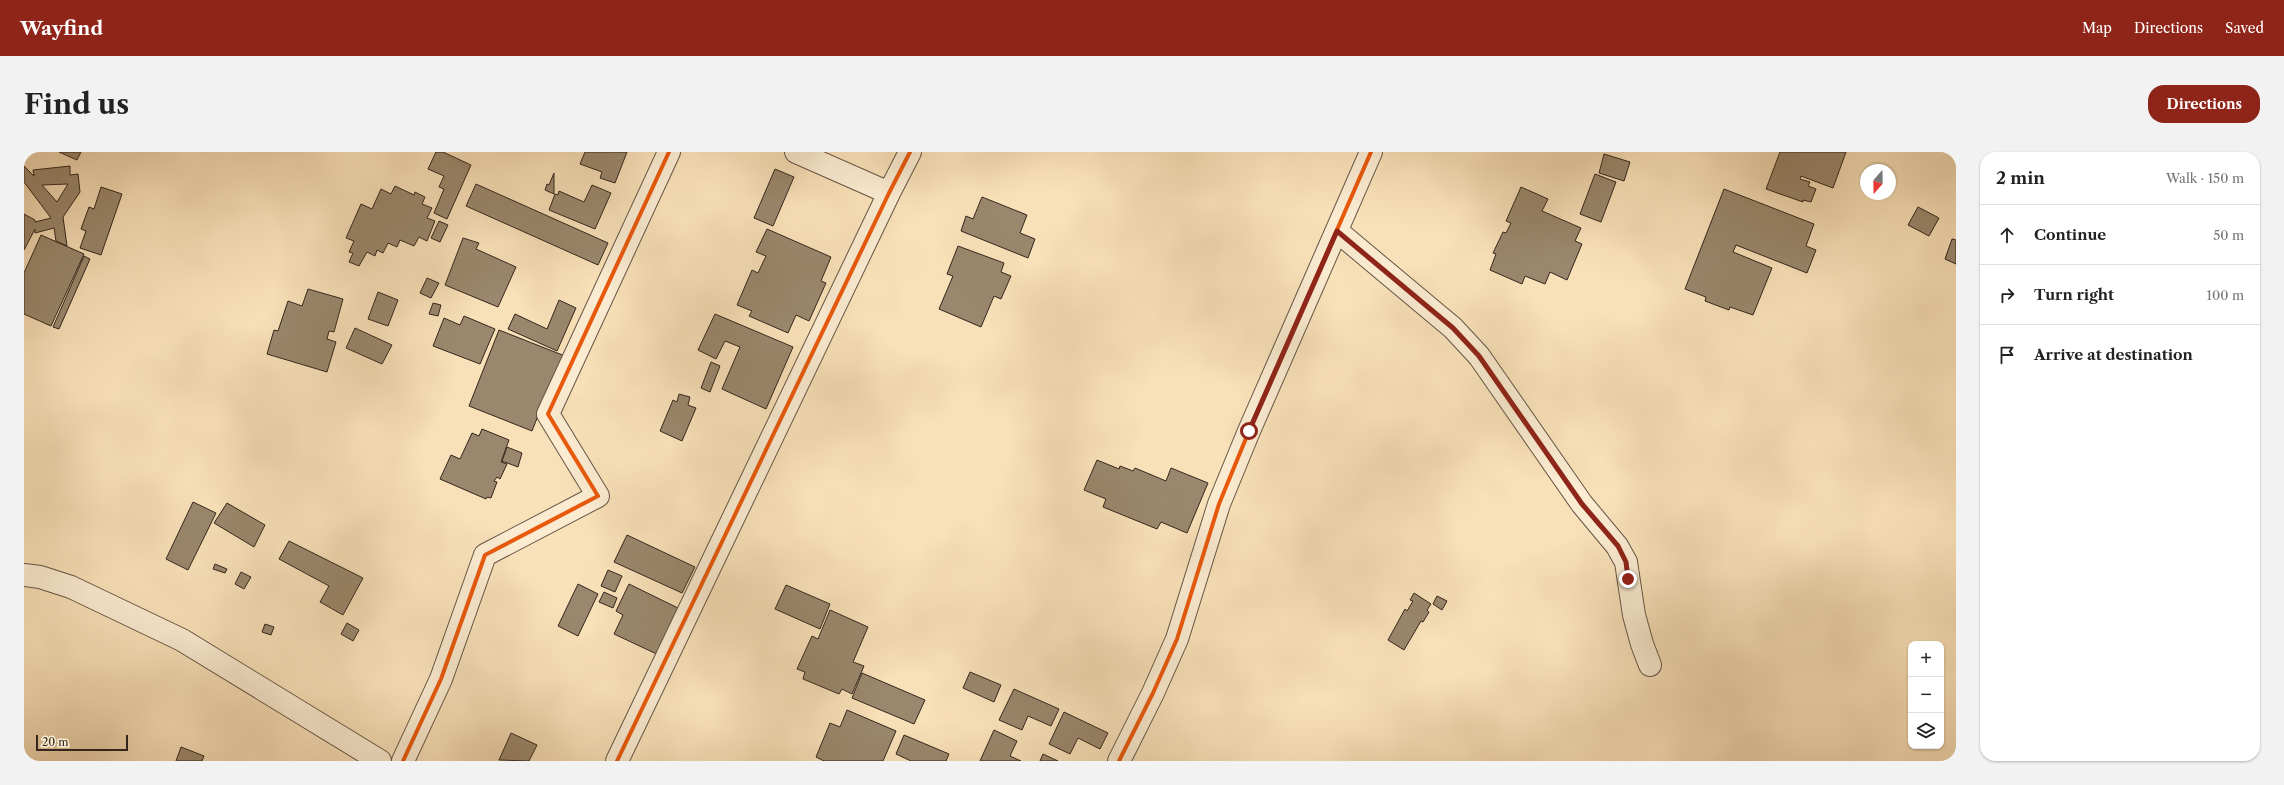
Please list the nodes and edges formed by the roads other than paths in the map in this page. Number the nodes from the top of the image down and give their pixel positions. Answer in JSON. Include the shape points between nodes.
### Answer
{"nodes":[{"id":1,"x":669,"y":152,"type":"edge"},
{"id":2,"x":796,"y":152,"type":"edge"},
{"id":3,"x":910,"y":152,"type":"edge"},
{"id":4,"x":1371,"y":152,"type":"edge"},
{"id":5,"x":889,"y":192,"type":"junction"},
{"id":6,"x":1337,"y":231,"type":"junction"},
{"id":7,"x":24,"y":575,"type":"edge"},
{"id":8,"x":1650,"y":665,"type":"dead end"},
{"id":9,"x":380,"y":761,"type":"edge"},
{"id":10,"x":403,"y":761,"type":"edge"},
{"id":11,"x":617,"y":761,"type":"edge"},
{"id":12,"x":1119,"y":761,"type":"edge"}],
"edges":[{"from":1,"to":10,"type":"street","via":[[548,414],[598,496],[485,555],[441,679]]},
{"from":2,"to":5,"type":"street"},
{"from":3,"to":5,"type":"street"},
{"from":4,"to":6,"type":"street"},
{"from":5,"to":11,"type":"street"},
{"from":6,"to":8,"type":"street","via":[[1453,328],[1479,356],[1582,504],[1618,546],[1626,562],[1634,615]]},
{"from":6,"to":12,"type":"street","via":[[1219,504],[1177,639]]},
{"from":7,"to":9,"type":"street","via":[[40,577],[71,587],[182,640]]}]}
